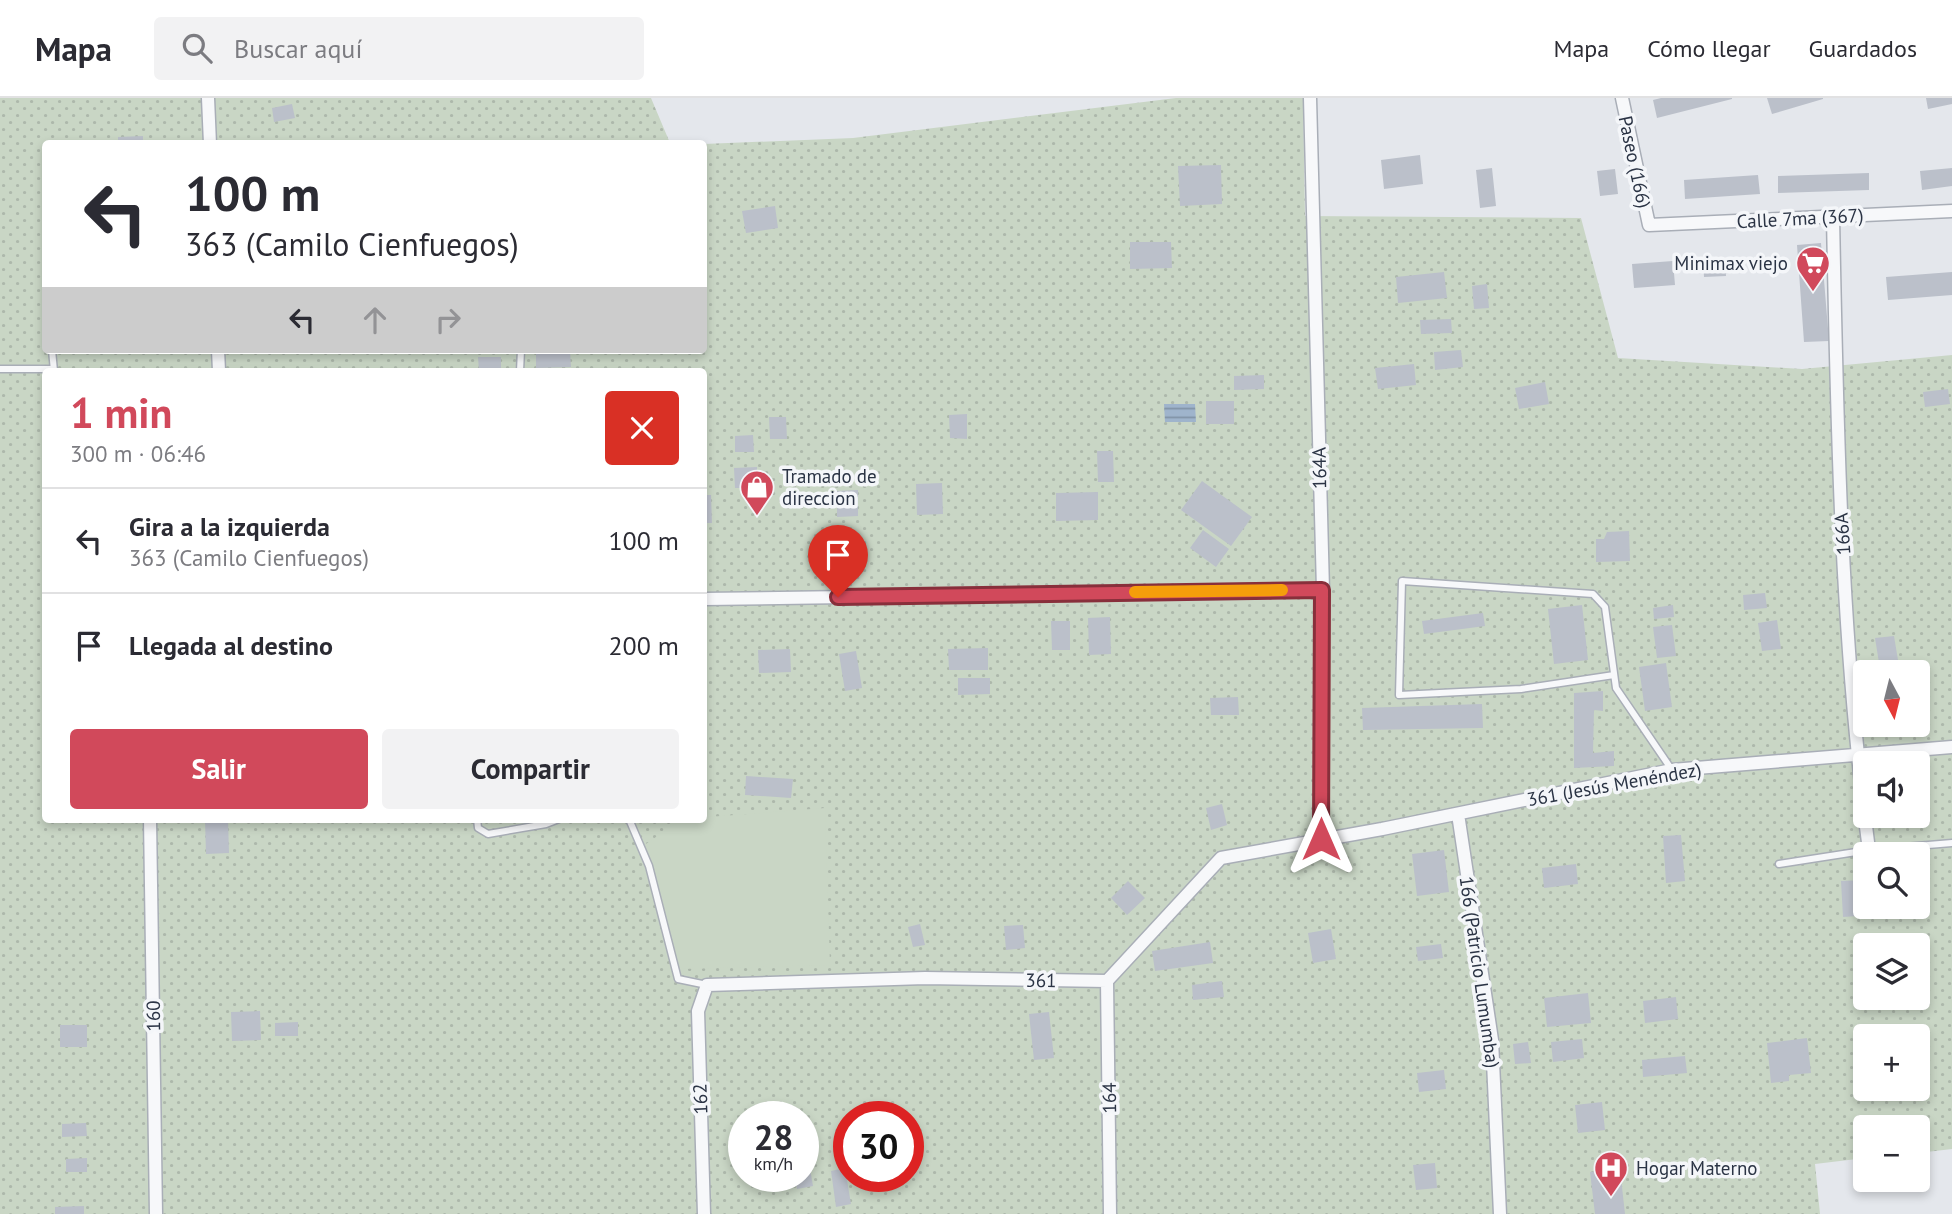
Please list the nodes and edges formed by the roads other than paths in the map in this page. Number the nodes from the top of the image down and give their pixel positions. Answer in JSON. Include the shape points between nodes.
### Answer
{"nodes":[{"id":1,"x":208,"y":98,"type":"edge"},
{"id":2,"x":1310,"y":98,"type":"edge"},
{"id":3,"x":1622,"y":98,"type":"edge"},
{"id":4,"x":210,"y":140,"type":"edge"},
{"id":5,"x":1952,"y":211,"type":"edge"},
{"id":6,"x":1833,"y":217,"type":"junction"},
{"id":7,"x":1649,"y":225,"type":"joint"},
{"id":8,"x":0,"y":369,"type":"edge"},
{"id":9,"x":42,"y":370,"type":"edge"},
{"id":10,"x":1322,"y":590,"type":"junction"},
{"id":11,"x":707,"y":599,"type":"edge"},
{"id":12,"x":1614,"y":675,"type":"junction"},
{"id":13,"x":1952,"y":747,"type":"edge"},
{"id":14,"x":1856,"y":751,"type":"edge"},
{"id":15,"x":1904,"y":751,"type":"edge"},
{"id":16,"x":1853,"y":755,"type":"edge"},
{"id":17,"x":1672,"y":770,"type":"junction"},
{"id":18,"x":1458,"y":814,"type":"junction"},
{"id":19,"x":150,"y":823,"type":"edge"},
{"id":20,"x":477,"y":823,"type":"edge"},
{"id":21,"x":549,"y":823,"type":"edge"},
{"id":22,"x":631,"y":823,"type":"edge"},
{"id":23,"x":1321,"y":839,"type":"junction"},
{"id":24,"x":1952,"y":843,"type":"edge"},
{"id":25,"x":1930,"y":845,"type":"edge"},
{"id":26,"x":1853,"y":852,"type":"edge"},
{"id":27,"x":1779,"y":864,"type":"dead end"},
{"id":28,"x":1107,"y":981,"type":"junction"},
{"id":29,"x":707,"y":985,"type":"junction"},
{"id":30,"x":156,"y":1214,"type":"edge"},
{"id":31,"x":704,"y":1214,"type":"edge"},
{"id":32,"x":1110,"y":1214,"type":"edge"},
{"id":33,"x":1500,"y":1214,"type":"edge"}],
"edges":[{"from":1,"to":4,"type":"street"},
{"from":2,"to":10,"type":"street","name":"164A"},
{"from":3,"to":7,"type":"street","name":"Paseo (166)"},
{"from":5,"to":6,"type":"street","name":"Calle 7ma (367)"},
{"from":6,"to":7,"type":"street","name":"Calle 7ma (367)"},
{"from":6,"to":14,"type":"street","name":"166A","via":[[1837,459]]},
{"from":8,"to":9,"type":"lane"},
{"from":10,"to":11,"type":"street"},
{"from":10,"to":23,"type":"street","name":"164A"},
{"from":12,"to":12,"type":"lane","via":[[1605,607],[1593,594],[1402,581],[1399,695],[1521,690]]},
{"from":12,"to":17,"type":"lane","via":[[1616,688]]},
{"from":13,"to":15,"type":"street","name":"361 (Jesús Menéndez)"},
{"from":16,"to":17,"type":"street","name":"361 (Jesús Menéndez)"},
{"from":17,"to":18,"type":"street","name":"361 (Jesús Menéndez)"},
{"from":18,"to":23,"type":"street","name":"361 (Jesús Menéndez)"},
{"from":18,"to":33,"type":"street","name":"166 (Patricio Lumumba)","via":[[1492,1040]]},
{"from":19,"to":30,"type":"street","name":"160"},
{"from":20,"to":21,"type":"lane","via":[[488,834]]},
{"from":22,"to":29,"type":"lane","via":[[649,866],[678,979]]},
{"from":23,"to":28,"type":"street","via":[[1221,858]]},
{"from":24,"to":25,"type":"lane"},
{"from":26,"to":27,"type":"lane"},
{"from":28,"to":29,"type":"street","name":"361","via":[[925,978]]},
{"from":28,"to":32,"type":"street","name":"164"},
{"from":29,"to":31,"type":"street","name":"162","via":[[698,1011]]}]}
